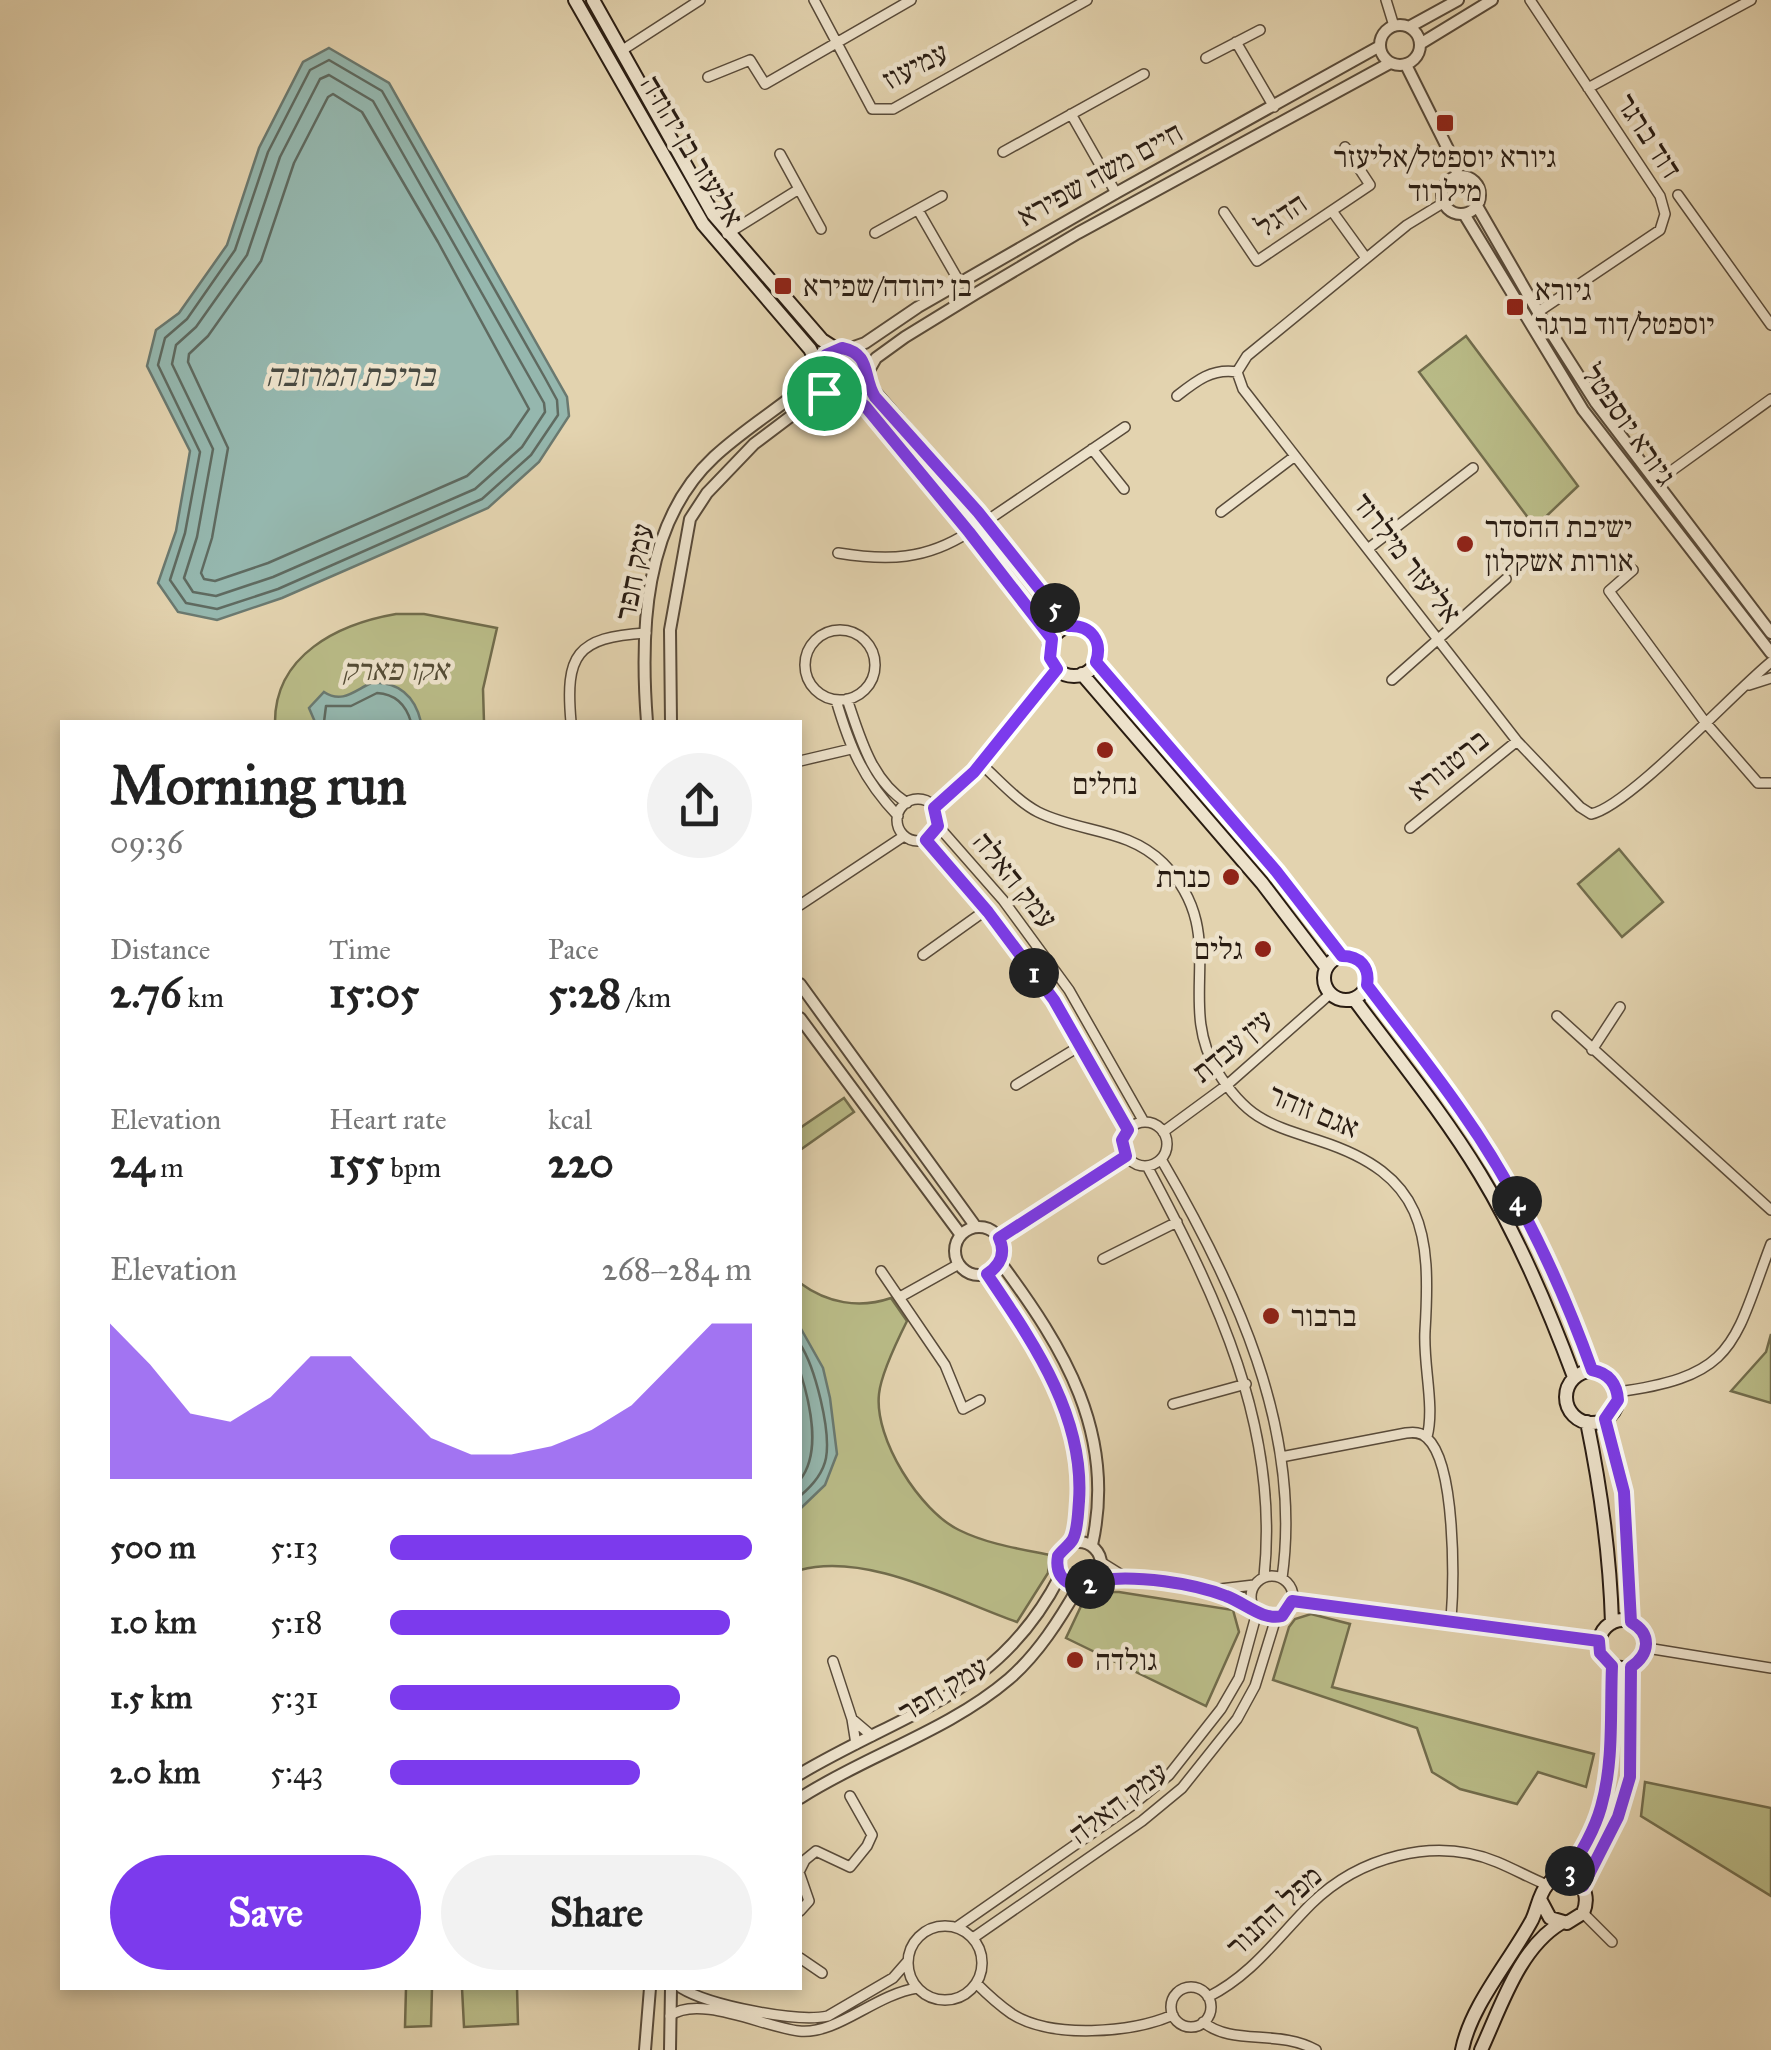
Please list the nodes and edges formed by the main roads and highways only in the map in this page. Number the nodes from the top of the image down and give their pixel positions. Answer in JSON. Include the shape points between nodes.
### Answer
{"nodes":[{"id":1,"x":575,"y":0,"type":"edge"},
{"id":2,"x":593,"y":0,"type":"edge"},
{"id":3,"x":842,"y":349,"type":"junction"},
{"id":4,"x":818,"y":370,"type":"junction"},
{"id":5,"x":867,"y":378,"type":"junction"},
{"id":6,"x":853,"y":397,"type":"junction"},
{"id":7,"x":1069,"y":626,"type":"junction"},
{"id":8,"x":1052,"y":639,"type":"junction"},
{"id":9,"x":1096,"y":662,"type":"junction"},
{"id":10,"x":1082,"y":674,"type":"junction"},
{"id":11,"x":1342,"y":956,"type":"junction"},
{"id":12,"x":1326,"y":967,"type":"junction"},
{"id":13,"x":1367,"y":985,"type":"junction"},
{"id":14,"x":1354,"y":999,"type":"junction"},
{"id":15,"x":1592,"y":1370,"type":"junction"},
{"id":16,"x":1574,"y":1377,"type":"junction"},
{"id":17,"x":1605,"y":1419,"type":"junction"},
{"id":18,"x":1587,"y":1422,"type":"junction"},
{"id":19,"x":1631,"y":1622,"type":"junction"},
{"id":20,"x":1612,"y":1623,"type":"junction"},
{"id":21,"x":1612,"y":1666,"type":"junction"},
{"id":22,"x":1631,"y":1667,"type":"junction"},
{"id":23,"x":1566,"y":1877,"type":"junction"},
{"id":24,"x":1583,"y":1886,"type":"junction"},
{"id":25,"x":1541,"y":1901,"type":"junction"},
{"id":26,"x":1561,"y":1923,"type":"junction"},
{"id":27,"x":1462,"y":2050,"type":"edge"},
{"id":28,"x":1482,"y":2050,"type":"edge"}],
"edges":[{"from":1,"to":4,"type":"main road","name":"אליעזר בן יהודה","via":[[703,224],[810,349]]},
{"from":2,"to":3,"type":"main road","name":"אליעזר בן יהודה","via":[[728,234],[822,340]]},
{"from":3,"to":4,"type":"main road","via":[[826,355]]},
{"from":3,"to":5,"type":"main road","via":[[863,359]]},
{"from":4,"to":6,"type":"main road","via":[[821,389],[832,398]]},
{"from":5,"to":6,"type":"main road"},
{"from":5,"to":7,"type":"main road"},
{"from":6,"to":8,"type":"main road"},
{"from":7,"to":8,"type":"main road"},
{"from":7,"to":9,"type":"main road","via":[[1094,635]]},
{"from":8,"to":10,"type":"main road","via":[[1050,658],[1057,669]]},
{"from":9,"to":10,"type":"main road"},
{"from":9,"to":11,"type":"main road"},
{"from":10,"to":12,"type":"main road"},
{"from":11,"to":12,"type":"main road"},
{"from":11,"to":13,"type":"main road","via":[[1362,962]]},
{"from":12,"to":14,"type":"main road","via":[[1330,994]]},
{"from":13,"to":14,"type":"main road"},
{"from":13,"to":15,"type":"main road","via":[[1498,1167],[1538,1237]]},
{"from":14,"to":16,"type":"main road","via":[[1481,1176],[1520,1247]]},
{"from":15,"to":16,"type":"main road"},
{"from":15,"to":17,"type":"main road","via":[[1606,1375],[1617,1392]]},
{"from":16,"to":18,"type":"main road","via":[[1566,1404]]},
{"from":17,"to":18,"type":"main road"},
{"from":17,"to":19,"type":"main road","via":[[1624,1492]]},
{"from":18,"to":20,"type":"main road","via":[[1604,1512]]},
{"from":19,"to":20,"type":"main road"},
{"from":19,"to":22,"type":"main road","via":[[1647,1648]]},
{"from":20,"to":21,"type":"main road","via":[[1599,1641]]},
{"from":21,"to":22,"type":"main road"},
{"from":21,"to":23,"type":"main road","via":[[1601,1807]]},
{"from":22,"to":24,"type":"main road","via":[[1630,1777]]},
{"from":23,"to":24,"type":"main road"},
{"from":23,"to":25,"type":"main road","via":[[1547,1885]]},
{"from":24,"to":26,"type":"main road","via":[[1584,1913]]},
{"from":25,"to":26,"type":"main road"},
{"from":25,"to":27,"type":"main road"},
{"from":26,"to":28,"type":"main road","via":[[1536,1944]]}]}
